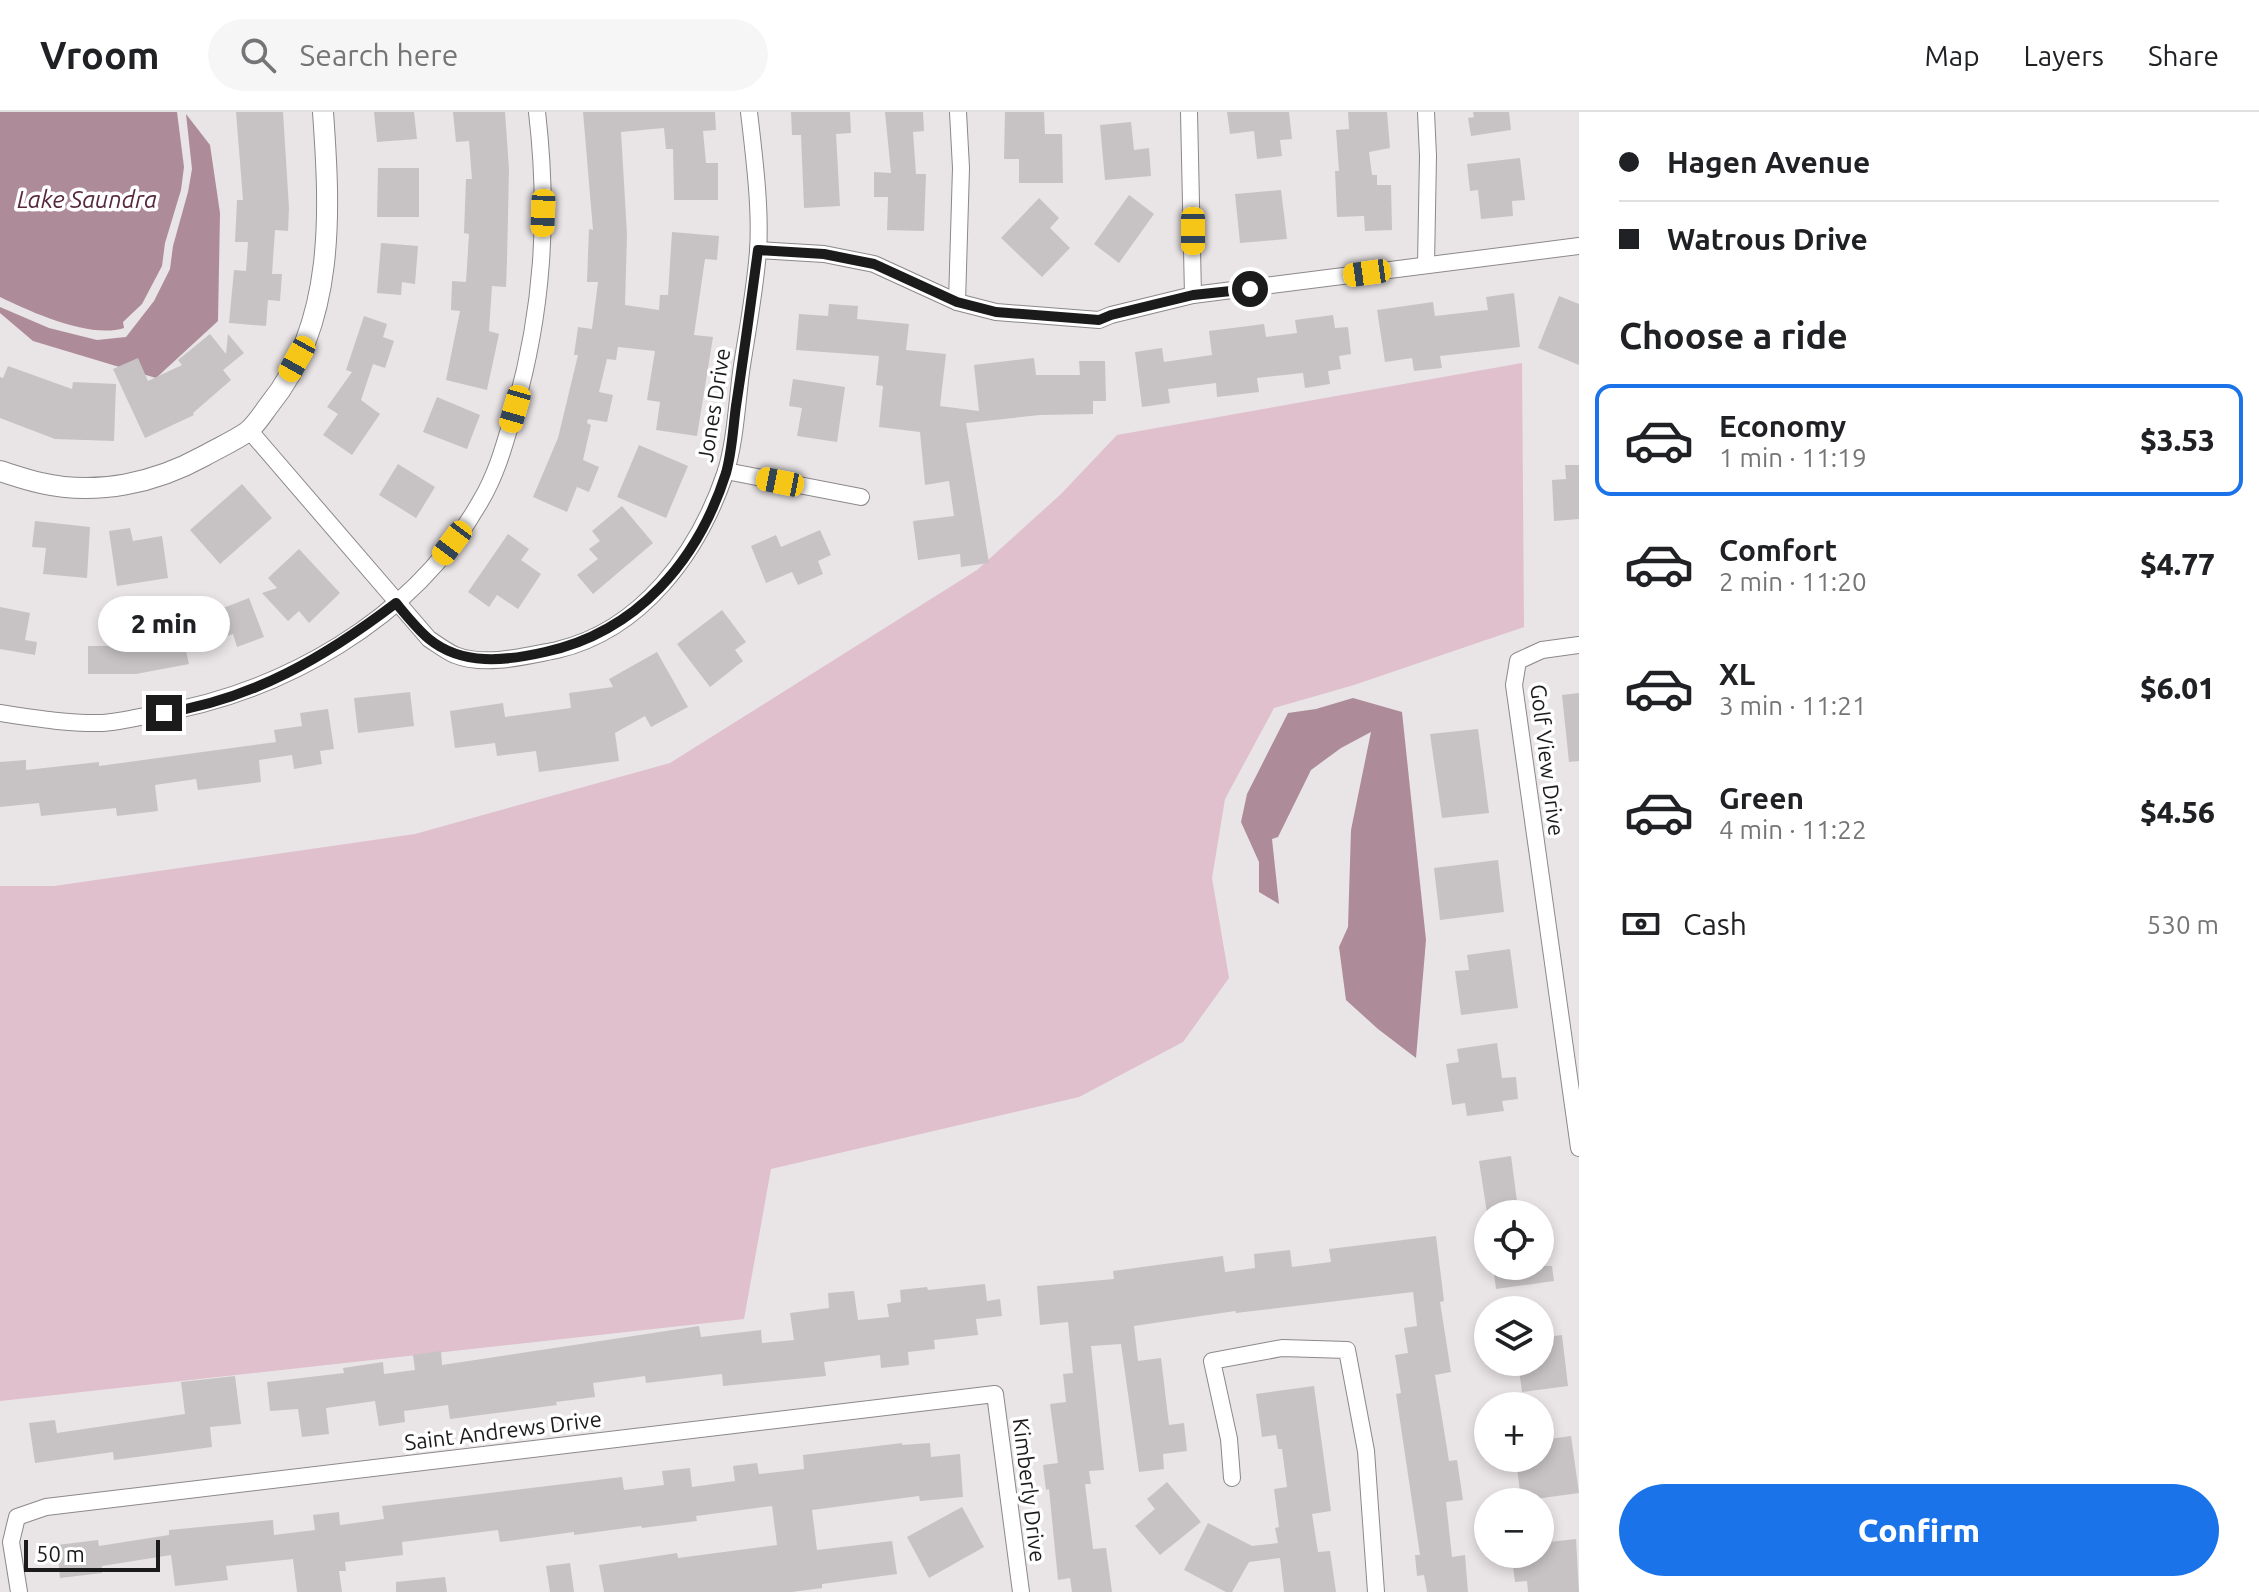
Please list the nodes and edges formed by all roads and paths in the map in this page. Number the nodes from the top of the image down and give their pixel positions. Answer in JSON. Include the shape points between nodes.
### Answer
{"nodes":[{"id":1,"x":323,"y":112,"type":"edge"},
{"id":2,"x":537,"y":112,"type":"edge"},
{"id":3,"x":749,"y":112,"type":"edge"},
{"id":4,"x":958,"y":112,"type":"edge"},
{"id":5,"x":1189,"y":112,"type":"edge"},
{"id":6,"x":1426,"y":112,"type":"edge"},
{"id":7,"x":1579,"y":246,"type":"edge"},
{"id":8,"x":758,"y":250,"type":"junction"},
{"id":9,"x":1426,"y":265,"type":"junction"},
{"id":10,"x":1193,"y":295,"type":"junction"},
{"id":11,"x":957,"y":302,"type":"junction"},
{"id":12,"x":249,"y":430,"type":"junction"},
{"id":13,"x":0,"y":471,"type":"edge"},
{"id":14,"x":726,"y":471,"type":"junction"},
{"id":15,"x":861,"y":497,"type":"dead end"},
{"id":16,"x":396,"y":603,"type":"junction"},
{"id":17,"x":1579,"y":645,"type":"edge"},
{"id":18,"x":0,"y":713,"type":"edge"},
{"id":19,"x":1579,"y":1148,"type":"edge"},
{"id":20,"x":995,"y":1394,"type":"joint"},
{"id":21,"x":1232,"y":1478,"type":"dead end"},
{"id":22,"x":19,"y":1592,"type":"edge"},
{"id":23,"x":1021,"y":1592,"type":"edge"},
{"id":24,"x":1376,"y":1592,"type":"edge"}],
"edges":[{"from":1,"to":12,"type":"street","via":[[326,259],[319,295],[297,359],[279,393]]},
{"from":2,"to":16,"type":"street","via":[[544,191],[530,357],[500,461],[481,501],[438,562]]},
{"from":3,"to":8,"type":"street","name":"Jones Drive"},
{"from":4,"to":11,"type":"street"},
{"from":5,"to":10,"type":"street"},
{"from":6,"to":9,"type":"street"},
{"from":7,"to":9,"type":"street"},
{"from":8,"to":11,"type":"street","via":[[874,264]]},
{"from":8,"to":14,"type":"street","name":"Jones Drive"},
{"from":9,"to":10,"type":"street"},
{"from":10,"to":11,"type":"street","via":[[1099,320],[1027,316]]},
{"from":12,"to":13,"type":"street","via":[[185,466],[142,482],[99,489],[42,484]]},
{"from":12,"to":16,"type":"street","name":"Jones Drive"},
{"from":14,"to":15,"type":"street"},
{"from":14,"to":16,"type":"street","name":"Jones Drive","via":[[705,523],[672,576],[615,626],[578,645],[524,657],[483,660],[455,655],[429,639]]},
{"from":16,"to":18,"type":"street","via":[[343,643],[289,674],[196,708],[101,723]]},
{"from":17,"to":19,"type":"street","name":"Golf View Drive","via":[[1542,650],[1518,661],[1514,685]]},
{"from":20,"to":22,"type":"street","name":"Saint Andrews Drive","via":[[46,1507],[17,1517],[11,1542]]},
{"from":20,"to":23,"type":"street","name":"Kimberly Drive"},
{"from":21,"to":24,"type":"street","via":[[1212,1361],[1282,1348],[1347,1350],[1366,1451]]}]}
